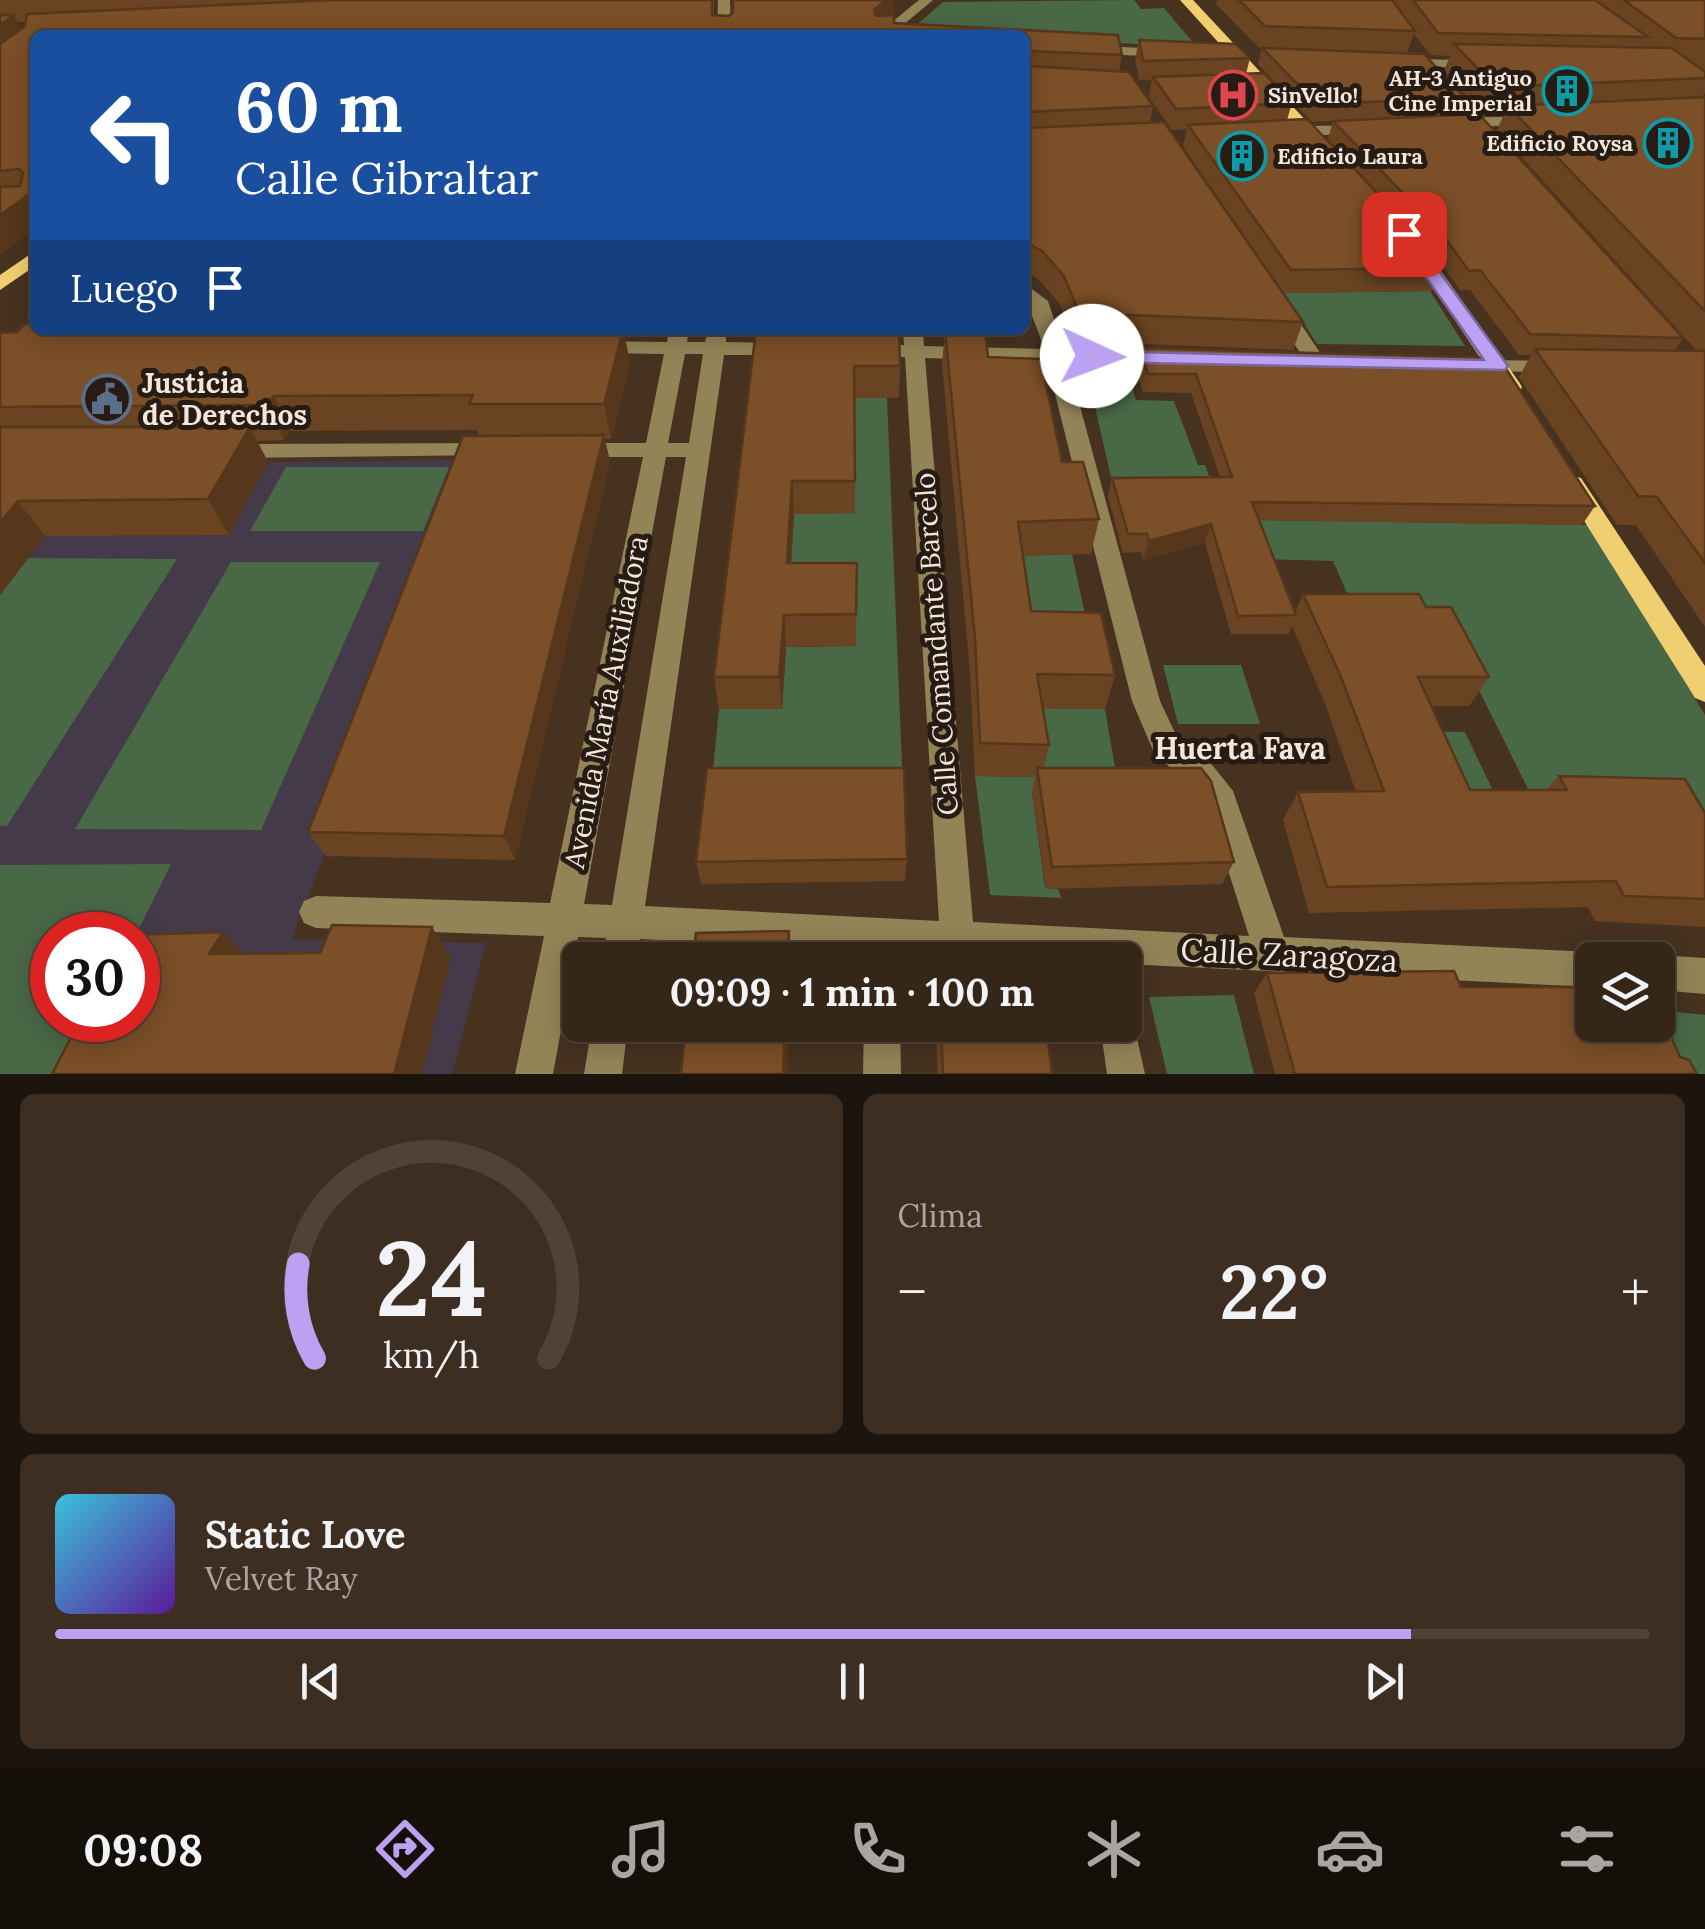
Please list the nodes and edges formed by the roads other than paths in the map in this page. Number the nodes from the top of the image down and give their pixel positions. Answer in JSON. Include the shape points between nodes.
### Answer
{"nodes":[{"id":1,"x":724,"y":0,"type":"edge"},
{"id":2,"x":928,"y":0,"type":"edge"},
{"id":3,"x":1186,"y":0,"type":"edge"},
{"id":4,"x":724,"y":30,"type":"edge"},
{"id":5,"x":889,"y":30,"type":"edge"},
{"id":6,"x":1413,"y":47,"type":"edge"},
{"id":7,"x":1030,"y":48,"type":"edge"},
{"id":8,"x":1180,"y":54,"type":"edge"},
{"id":9,"x":1218,"y":56,"type":"edge"},
{"id":10,"x":1238,"y":56,"type":"junction"},
{"id":11,"x":1256,"y":57,"type":"dead end"},
{"id":12,"x":1387,"y":62,"type":"edge"},
{"id":13,"x":1424,"y":63,"type":"junction"},
{"id":14,"x":1502,"y":64,"type":"edge"},
{"id":15,"x":1436,"y":78,"type":"edge"},
{"id":16,"x":1462,"y":107,"type":"edge"},
{"id":17,"x":1549,"y":119,"type":"edge"},
{"id":18,"x":1475,"y":122,"type":"junction"},
{"id":19,"x":1437,"y":124,"type":"edge"},
{"id":20,"x":1381,"y":127,"type":"edge"},
{"id":21,"x":1296,"y":131,"type":"junction"},
{"id":22,"x":1488,"y":136,"type":"edge"},
{"id":23,"x":1331,"y":156,"type":"edge"},
{"id":24,"x":1404,"y":234,"type":"edge"},
{"id":25,"x":30,"y":261,"type":"edge"},
{"id":26,"x":0,"y":284,"type":"edge"},
{"id":27,"x":1030,"y":296,"type":"edge"},
{"id":28,"x":1274,"y":299,"type":"edge"},
{"id":29,"x":678,"y":338,"type":"edge"},
{"id":30,"x":716,"y":339,"type":"edge"},
{"id":31,"x":914,"y":340,"type":"edge"},
{"id":32,"x":576,"y":347,"type":"edge"},
{"id":33,"x":1056,"y":355,"type":"junction"},
{"id":34,"x":1184,"y":359,"type":"edge"},
{"id":35,"x":1317,"y":363,"type":"edge"},
{"id":36,"x":1445,"y":366,"type":"edge"},
{"id":37,"x":1498,"y":366,"type":"junction"},
{"id":38,"x":1578,"y":368,"type":"edge"},
{"id":39,"x":1519,"y":399,"type":"edge"},
{"id":40,"x":510,"y":450,"type":"edge"},
{"id":41,"x":547,"y":450,"type":"edge"},
{"id":42,"x":654,"y":450,"type":"junction"},
{"id":43,"x":698,"y":450,"type":"junction"},
{"id":44,"x":196,"y":451,"type":"edge"},
{"id":45,"x":1560,"y":464,"type":"edge"},
{"id":46,"x":1705,"y":690,"type":"edge"},
{"id":47,"x":316,"y":912,"type":"dead end"},
{"id":48,"x":565,"y":920,"type":"junction"},
{"id":49,"x":626,"y":922,"type":"junction"},
{"id":50,"x":957,"y":938,"type":"junction"},
{"id":51,"x":623,"y":942,"type":"edge"},
{"id":52,"x":830,"y":942,"type":"edge"},
{"id":53,"x":923,"y":942,"type":"edge"},
{"id":54,"x":997,"y":942,"type":"edge"},
{"id":55,"x":1142,"y":953,"type":"edge"},
{"id":56,"x":1272,"y":954,"type":"junction"},
{"id":57,"x":1575,"y":969,"type":"edge"},
{"id":58,"x":1675,"y":975,"type":"edge"},
{"id":59,"x":1705,"y":976,"type":"edge"},
{"id":60,"x":608,"y":1042,"type":"edge"},
{"id":61,"x":882,"y":1042,"type":"edge"},
{"id":62,"x":1121,"y":1042,"type":"edge"},
{"id":63,"x":534,"y":1074,"type":"edge"},
{"id":64,"x":603,"y":1074,"type":"edge"},
{"id":65,"x":882,"y":1074,"type":"edge"},
{"id":66,"x":1126,"y":1074,"type":"edge"}],
"edges":[{"from":1,"to":4,"type":"street"},
{"from":2,"to":5,"type":"street"},
{"from":3,"to":10,"type":"main road"},
{"from":6,"to":13,"type":"street"},
{"from":7,"to":8,"type":"street","via":[[1123,58]]},
{"from":9,"to":10,"type":"street"},
{"from":10,"to":11,"type":"street"},
{"from":10,"to":21,"type":"main road"},
{"from":12,"to":13,"type":"street"},
{"from":13,"to":14,"type":"street"},
{"from":13,"to":15,"type":"street"},
{"from":16,"to":18,"type":"street"},
{"from":17,"to":18,"type":"street"},
{"from":18,"to":19,"type":"street"},
{"from":18,"to":22,"type":"street"},
{"from":20,"to":21,"type":"street"},
{"from":21,"to":23,"type":"main road"},
{"from":24,"to":37,"type":"main road"},
{"from":25,"to":26,"type":"main road"},
{"from":27,"to":33,"type":"street","via":[[1043,310]]},
{"from":28,"to":35,"type":"street"},
{"from":29,"to":30,"type":"street"},
{"from":29,"to":32,"type":"street"},
{"from":29,"to":42,"type":"street","name":"Avenida María Auxiliadora"},
{"from":30,"to":31,"type":"street","via":[[824,349]]},
{"from":30,"to":43,"type":"street","name":"Avenida María Auxiliadora"},
{"from":31,"to":33,"type":"street"},
{"from":31,"to":50,"type":"street","name":"Calle Comandante Barcelo"},
{"from":33,"to":34,"type":"street"},
{"from":33,"to":56,"type":"street","via":[[1146,701],[1166,746],[1202,774],[1222,801]]},
{"from":36,"to":37,"type":"street"},
{"from":37,"to":38,"type":"street"},
{"from":37,"to":39,"type":"main road"},
{"from":40,"to":44,"type":"street"},
{"from":41,"to":42,"type":"street"},
{"from":42,"to":43,"type":"street"},
{"from":42,"to":48,"type":"street","name":"Avenida María Auxiliadora"},
{"from":43,"to":49,"type":"street","name":"Avenida María Auxiliadora"},
{"from":45,"to":46,"type":"main road"},
{"from":47,"to":48,"type":"street","name":"Calle Zaragoza"},
{"from":48,"to":49,"type":"street","name":"Calle Zaragoza"},
{"from":48,"to":63,"type":"street","name":"Avenida María Auxiliadora"},
{"from":49,"to":51,"type":"street","name":"Avenida María Auxiliadora"},
{"from":49,"to":52,"type":"street","name":"Calle Zaragoza"},
{"from":50,"to":53,"type":"street","name":"Calle Zaragoza"},
{"from":50,"to":54,"type":"street","name":"Calle Zaragoza"},
{"from":55,"to":56,"type":"street","name":"Calle Zaragoza"},
{"from":56,"to":57,"type":"street","name":"Calle Zaragoza"},
{"from":58,"to":59,"type":"street"},
{"from":60,"to":64,"type":"street"},
{"from":61,"to":65,"type":"street"},
{"from":62,"to":66,"type":"street"}]}
